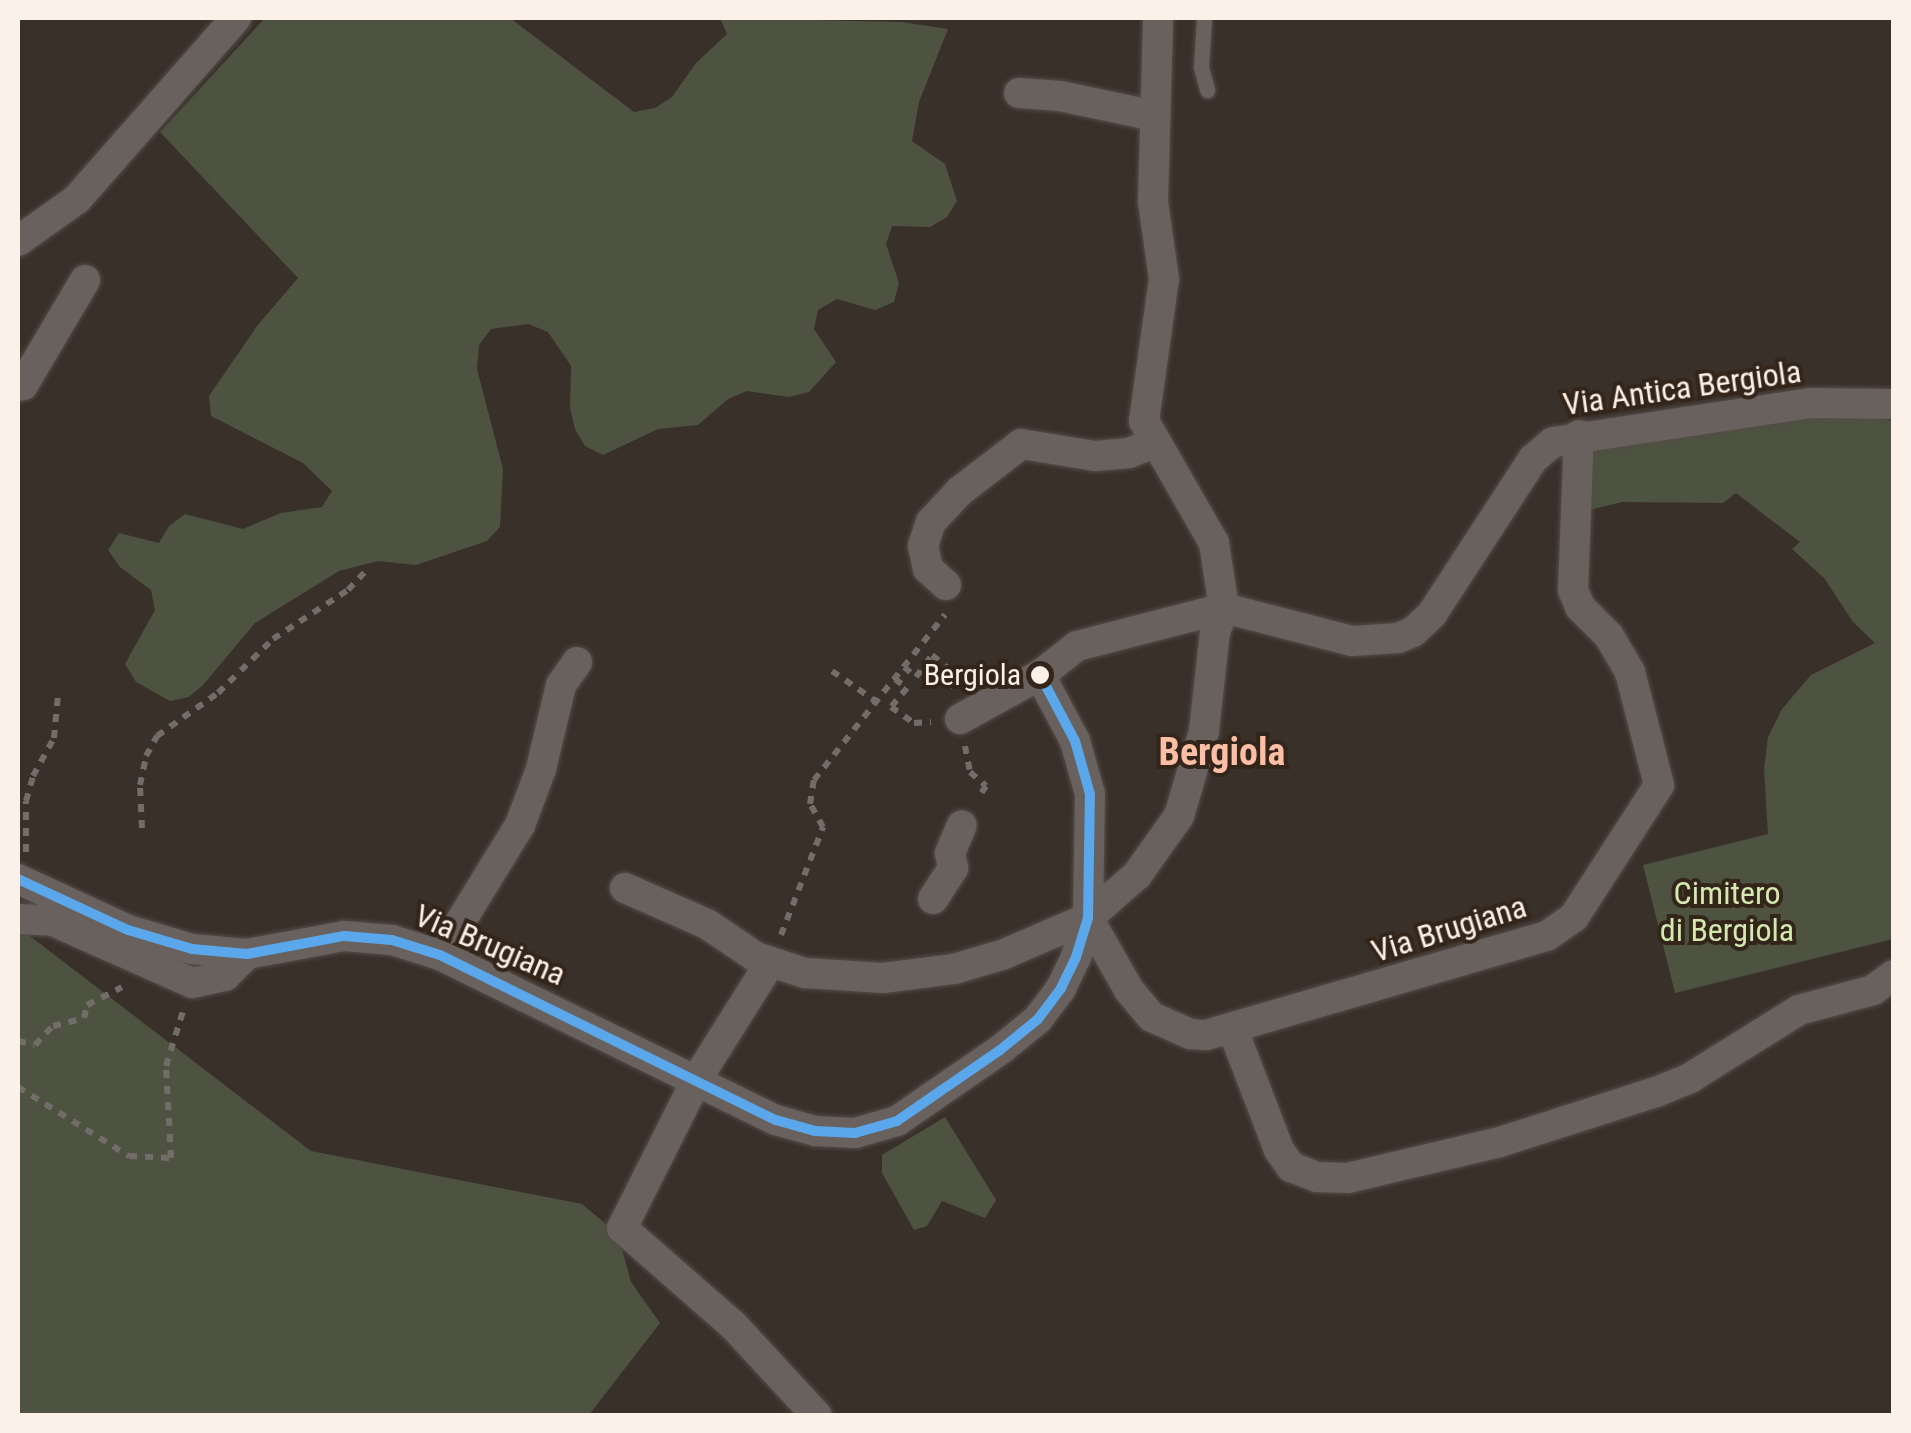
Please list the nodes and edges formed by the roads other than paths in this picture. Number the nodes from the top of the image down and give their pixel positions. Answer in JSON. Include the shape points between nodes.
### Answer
{"nodes":[{"id":1,"x":236,"y":18,"type":"edge"},
{"id":2,"x":1158,"y":18,"type":"edge"},
{"id":3,"x":1204,"y":18,"type":"edge"},
{"id":4,"x":1207,"y":90,"type":"dead end"},
{"id":5,"x":1019,"y":93,"type":"dead end"},
{"id":6,"x":1155,"y":116,"type":"junction"},
{"id":7,"x":18,"y":241,"type":"edge"},
{"id":8,"x":85,"y":280,"type":"dead end"},
{"id":9,"x":18,"y":386,"type":"edge"},
{"id":10,"x":1894,"y":404,"type":"edge"},
{"id":11,"x":1578,"y":435,"type":"junction"},
{"id":12,"x":1154,"y":443,"type":"junction"},
{"id":13,"x":946,"y":585,"type":"road end"},
{"id":14,"x":1224,"y":608,"type":"junction"},
{"id":15,"x":578,"y":662,"type":"dead end"},
{"id":16,"x":1040,"y":675,"type":"junction"},
{"id":17,"x":960,"y":719,"type":"road end"},
{"id":18,"x":962,"y":826,"type":"dead end"},
{"id":19,"x":23,"y":882,"type":"edge"},
{"id":20,"x":625,"y":888,"type":"dead end"},
{"id":21,"x":933,"y":899,"type":"dead end"},
{"id":22,"x":18,"y":918,"type":"edge"},
{"id":23,"x":1088,"y":918,"type":"junction"},
{"id":24,"x":247,"y":954,"type":"junction"},
{"id":25,"x":440,"y":955,"type":"junction"},
{"id":26,"x":770,"y":963,"type":"junction"},
{"id":27,"x":1894,"y":976,"type":"edge"},
{"id":28,"x":1233,"y":1030,"type":"junction"},
{"id":29,"x":697,"y":1078,"type":"junction"},
{"id":30,"x":817,"y":1416,"type":"edge"}],
"edges":[{"from":1,"to":7,"type":"street","via":[[77,198]]},
{"from":2,"to":6,"type":"street"},
{"from":3,"to":4,"type":"lane","via":[[1201,68]]},
{"from":5,"to":6,"type":"street"},
{"from":6,"to":12,"type":"street","via":[[1154,216],[1164,280],[1144,421]]},
{"from":8,"to":9,"type":"street"},
{"from":10,"to":11,"type":"street","name":"Via Antica Bergiola","via":[[1810,403]]},
{"from":11,"to":14,"type":"street","name":"Via Antica Bergiola","via":[[1553,442],[1533,459],[1432,614],[1413,632],[1352,641]]},
{"from":11,"to":28,"type":"street","name":"Via Brugiana","via":[[1573,590],[1630,672],[1658,785],[1653,794],[1560,930]]},
{"from":12,"to":13,"type":"street","via":[[1129,454],[1095,456],[1021,444],[931,522],[923,546],[928,569]]},
{"from":12,"to":14,"type":"street","via":[[1214,544]]},
{"from":14,"to":16,"type":"street","via":[[1076,646]]},
{"from":14,"to":23,"type":"street","name":"Via Brugiana","via":[[1215,632],[1204,731],[1179,816],[1137,876]]},
{"from":15,"to":25,"type":"street","via":[[561,684],[520,826]]},
{"from":16,"to":17,"type":"street"},
{"from":16,"to":23,"type":"street","name":"Via Brugiana","via":[[1086,774]]},
{"from":18,"to":21,"type":"street","via":[[950,853],[953,868]]},
{"from":19,"to":24,"type":"street","name":"Via Brugiana","via":[[128,930],[192,949]]},
{"from":20,"to":26,"type":"street","name":"Via Brugiana","via":[[707,924]]},
{"from":22,"to":24,"type":"street","via":[[53,921],[192,983],[225,976]]},
{"from":23,"to":26,"type":"street","name":"Via Brugiana","via":[[954,969],[845,979]]},
{"from":23,"to":28,"type":"street","name":"Via Brugiana","via":[[1152,1017],[1190,1034]]},
{"from":23,"to":29,"type":"street","name":"Via Brugiana","via":[[1061,988],[1038,1019],[897,1121],[855,1133],[815,1131],[776,1120]]},
{"from":24,"to":25,"type":"street","name":"Via Brugiana","via":[[344,936],[392,940]]},
{"from":25,"to":29,"type":"street","name":"Via Brugiana"},
{"from":26,"to":29,"type":"street"},
{"from":27,"to":28,"type":"street","via":[[1873,990],[1799,1010],[1656,1092],[1500,1142],[1348,1178],[1291,1168]]},
{"from":29,"to":30,"type":"street","via":[[622,1228],[734,1326]]}]}
